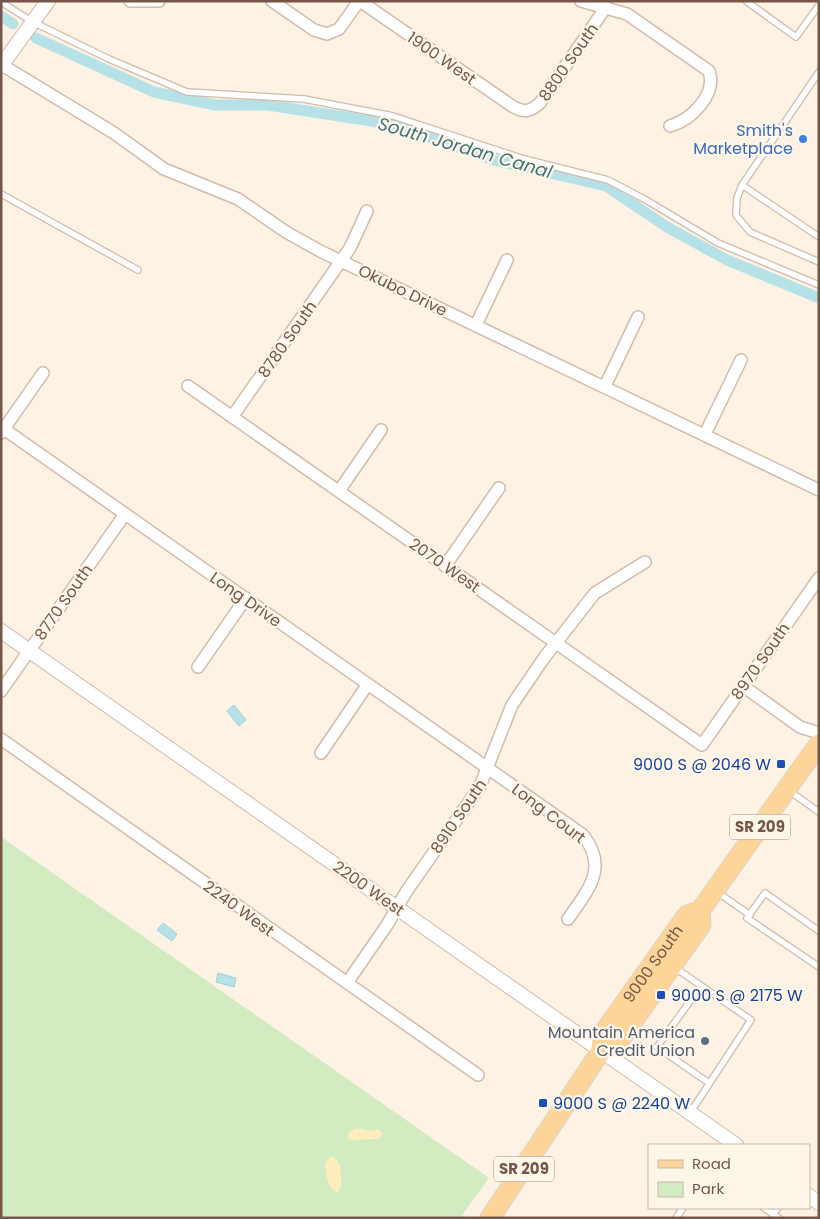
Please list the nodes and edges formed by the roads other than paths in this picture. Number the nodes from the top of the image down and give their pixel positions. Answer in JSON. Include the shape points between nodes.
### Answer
{"nodes":[{"id":1,"x":48,"y":1,"type":"edge"},
{"id":2,"x":130,"y":1,"type":"edge"},
{"id":3,"x":159,"y":1,"type":"edge"},
{"id":4,"x":360,"y":1,"type":"edge"},
{"id":5,"x":581,"y":1,"type":"edge"},
{"id":6,"x":746,"y":1,"type":"edge"},
{"id":7,"x":1,"y":2,"type":"edge"},
{"id":8,"x":276,"y":4,"type":"edge"},
{"id":9,"x":819,"y":5,"type":"edge"},
{"id":10,"x":606,"y":7,"type":"junction"},
{"id":11,"x":33,"y":22,"type":"junction"},
{"id":12,"x":1,"y":65,"type":"edge"},
{"id":13,"x":819,"y":72,"type":"edge"},
{"id":14,"x":525,"y":111,"type":"joint"},
{"id":15,"x":670,"y":126,"type":"dead end"},
{"id":16,"x":742,"y":184,"type":"junction"},
{"id":17,"x":1,"y":194,"type":"edge"},
{"id":18,"x":367,"y":211,"type":"dead end"},
{"id":19,"x":819,"y":237,"type":"edge"},
{"id":20,"x":507,"y":260,"type":"dead end"},
{"id":21,"x":342,"y":261,"type":"junction"},
{"id":22,"x":819,"y":262,"type":"edge"},
{"id":23,"x":138,"y":270,"type":"dead end"},
{"id":24,"x":819,"y":285,"type":"edge"},
{"id":25,"x":638,"y":317,"type":"dead end"},
{"id":26,"x":476,"y":325,"type":"junction"},
{"id":27,"x":740,"y":360,"type":"dead end"},
{"id":28,"x":44,"y":373,"type":"dead end"},
{"id":29,"x":188,"y":386,"type":"dead end"},
{"id":30,"x":605,"y":386,"type":"junction"},
{"id":31,"x":232,"y":417,"type":"junction"},
{"id":32,"x":382,"y":430,"type":"dead end"},
{"id":33,"x":3,"y":431,"type":"edge"},
{"id":34,"x":705,"y":434,"type":"junction"},
{"id":35,"x":499,"y":488,"type":"dead end"},
{"id":36,"x":819,"y":490,"type":"edge"},
{"id":37,"x":339,"y":491,"type":"junction"},
{"id":38,"x":125,"y":514,"type":"junction"},
{"id":39,"x":645,"y":562,"type":"dead end"},
{"id":40,"x":445,"y":566,"type":"junction"},
{"id":41,"x":819,"y":578,"type":"edge"},
{"id":42,"x":246,"y":598,"type":"junction"},
{"id":43,"x":1,"y":631,"type":"edge"},
{"id":44,"x":557,"y":644,"type":"junction"},
{"id":45,"x":29,"y":651,"type":"junction"},
{"id":46,"x":198,"y":667,"type":"dead end"},
{"id":47,"x":368,"y":684,"type":"junction"},
{"id":48,"x":743,"y":686,"type":"junction"},
{"id":49,"x":1,"y":691,"type":"edge"},
{"id":50,"x":819,"y":733,"type":"edge"},
{"id":51,"x":1,"y":739,"type":"edge"},
{"id":52,"x":819,"y":744,"type":"edge"},
{"id":53,"x":702,"y":745,"type":"joint"},
{"id":54,"x":321,"y":753,"type":"dead end"},
{"id":55,"x":488,"y":768,"type":"junction"},
{"id":56,"x":786,"y":790,"type":"junction"},
{"id":57,"x":819,"y":812,"type":"edge"},
{"id":58,"x":715,"y":890,"type":"junction"},
{"id":59,"x":398,"y":908,"type":"junction"},
{"id":60,"x":700,"y":911,"type":"junction"},
{"id":61,"x":750,"y":915,"type":"junction"},
{"id":62,"x":568,"y":919,"type":"dead end"},
{"id":63,"x":819,"y":931,"type":"edge"},
{"id":64,"x":672,"y":966,"type":"junction"},
{"id":65,"x":819,"y":967,"type":"edge"},
{"id":66,"x":347,"y":983,"type":"junction"},
{"id":67,"x":701,"y":986,"type":"junction"},
{"id":68,"x":601,"y":1051,"type":"junction"},
{"id":69,"x":478,"y":1075,"type":"dead end"},
{"id":70,"x":709,"y":1083,"type":"junction"},
{"id":71,"x":690,"y":1113,"type":"junction"},
{"id":72,"x":731,"y":1144,"type":"edge"},
{"id":73,"x":766,"y":1209,"type":"edge"},
{"id":74,"x":776,"y":1216,"type":"edge"},
{"id":75,"x":490,"y":1218,"type":"edge"}],
"edges":[{"from":1,"to":11,"type":"street"},
{"from":2,"to":3,"type":"street"},
{"from":4,"to":8,"type":"street","via":[[334,33],[320,33]]},
{"from":4,"to":14,"type":"street","name":"1900 West","via":[[512,106]]},
{"from":5,"to":10,"type":"street"},
{"from":6,"to":9,"type":"lane","via":[[796,37]]},
{"from":7,"to":11,"type":"lane"},
{"from":10,"to":14,"type":"street","name":"8800 South","via":[[540,103]]},
{"from":10,"to":15,"type":"street","via":[[627,14],[709,71],[708,92],[691,116]]},
{"from":11,"to":12,"type":"street"},
{"from":11,"to":24,"type":"lane","via":[[187,92],[304,99],[393,116],[524,159],[608,180],[718,244]]},
{"from":12,"to":21,"type":"street","name":"Okubo Drive","via":[[114,132],[164,169],[223,191],[286,232]]},
{"from":13,"to":16,"type":"lane"},
{"from":16,"to":19,"type":"lane"},
{"from":16,"to":22,"type":"lane","via":[[736,214],[750,232]]},
{"from":17,"to":23,"type":"lane"},
{"from":18,"to":21,"type":"street","name":"8780 South"},
{"from":20,"to":26,"type":"street"},
{"from":21,"to":26,"type":"street","name":"Okubo Drive"},
{"from":21,"to":31,"type":"street","name":"8780 South"},
{"from":25,"to":30,"type":"street"},
{"from":26,"to":30,"type":"street","name":"Okubo Drive"},
{"from":27,"to":34,"type":"street"},
{"from":28,"to":33,"type":"street"},
{"from":29,"to":31,"type":"street","name":"2070 West"},
{"from":30,"to":34,"type":"street","name":"Okubo Drive"},
{"from":31,"to":37,"type":"street","name":"2070 West"},
{"from":32,"to":37,"type":"street"},
{"from":33,"to":38,"type":"street","name":"Long Drive"},
{"from":34,"to":36,"type":"street","name":"Okubo Drive"},
{"from":35,"to":40,"type":"street"},
{"from":37,"to":40,"type":"street","name":"2070 West"},
{"from":38,"to":42,"type":"street","name":"Long Drive"},
{"from":38,"to":45,"type":"street","name":"8770 South"},
{"from":39,"to":44,"type":"street","name":"8910 South","via":[[595,593]]},
{"from":40,"to":44,"type":"street","name":"2070 West"},
{"from":41,"to":48,"type":"street","name":"8970 South"},
{"from":42,"to":46,"type":"street"},
{"from":42,"to":47,"type":"street","name":"Long Drive"},
{"from":43,"to":45,"type":"street","name":"2200 West"},
{"from":44,"to":53,"type":"street","name":"2070 West"},
{"from":44,"to":55,"type":"street","name":"8910 South","via":[[512,705]]},
{"from":45,"to":49,"type":"street","name":"8770 South"},
{"from":45,"to":59,"type":"street","name":"2200 West"},
{"from":47,"to":54,"type":"street"},
{"from":47,"to":55,"type":"street","name":"Long Drive"},
{"from":48,"to":50,"type":"street","via":[[800,727]]},
{"from":48,"to":53,"type":"street","name":"8970 South"},
{"from":51,"to":66,"type":"street","name":"2240 West"},
{"from":52,"to":56,"type":"main road","name":"9000 South","number":"SR 209"},
{"from":55,"to":59,"type":"street","name":"8910 South","via":[[480,786]]},
{"from":55,"to":62,"type":"street","name":"Long Court","via":[[572,827],[590,844],[596,862],[595,875]]},
{"from":56,"to":57,"type":"lane"},
{"from":56,"to":58,"type":"main road","name":"9000 South","number":"SR 209"},
{"from":58,"to":60,"type":"main road","name":"9000 South","number":"SR 209"},
{"from":58,"to":61,"type":"lane"},
{"from":59,"to":66,"type":"street","name":"8910 South"},
{"from":59,"to":68,"type":"street","name":"2200 West"},
{"from":60,"to":64,"type":"main road","name":"9000 South","number":"SR 209","via":[[701,925]]},
{"from":60,"to":68,"type":"main road","name":"9000 South","number":"SR 209","via":[[687,915],[639,982],[602,1035]]},
{"from":61,"to":63,"type":"lane","via":[[765,893]]},
{"from":61,"to":65,"type":"lane","via":[[747,918]]},
{"from":64,"to":67,"type":"lane"},
{"from":64,"to":68,"type":"main road","name":"9000 South","number":"SR 209","via":[[616,1045]]},
{"from":66,"to":69,"type":"street","name":"2240 West"},
{"from":67,"to":70,"type":"lane","via":[[751,1020]]},
{"from":67,"to":70,"type":"lane","via":[[657,1047]]},
{"from":68,"to":71,"type":"street","name":"2200 West"},
{"from":68,"to":75,"type":"main road","name":"9000 South","number":"SR 209"},
{"from":70,"to":71,"type":"lane"},
{"from":71,"to":72,"type":"street","name":"2200 West"},
{"from":73,"to":74,"type":"lane"}]}
